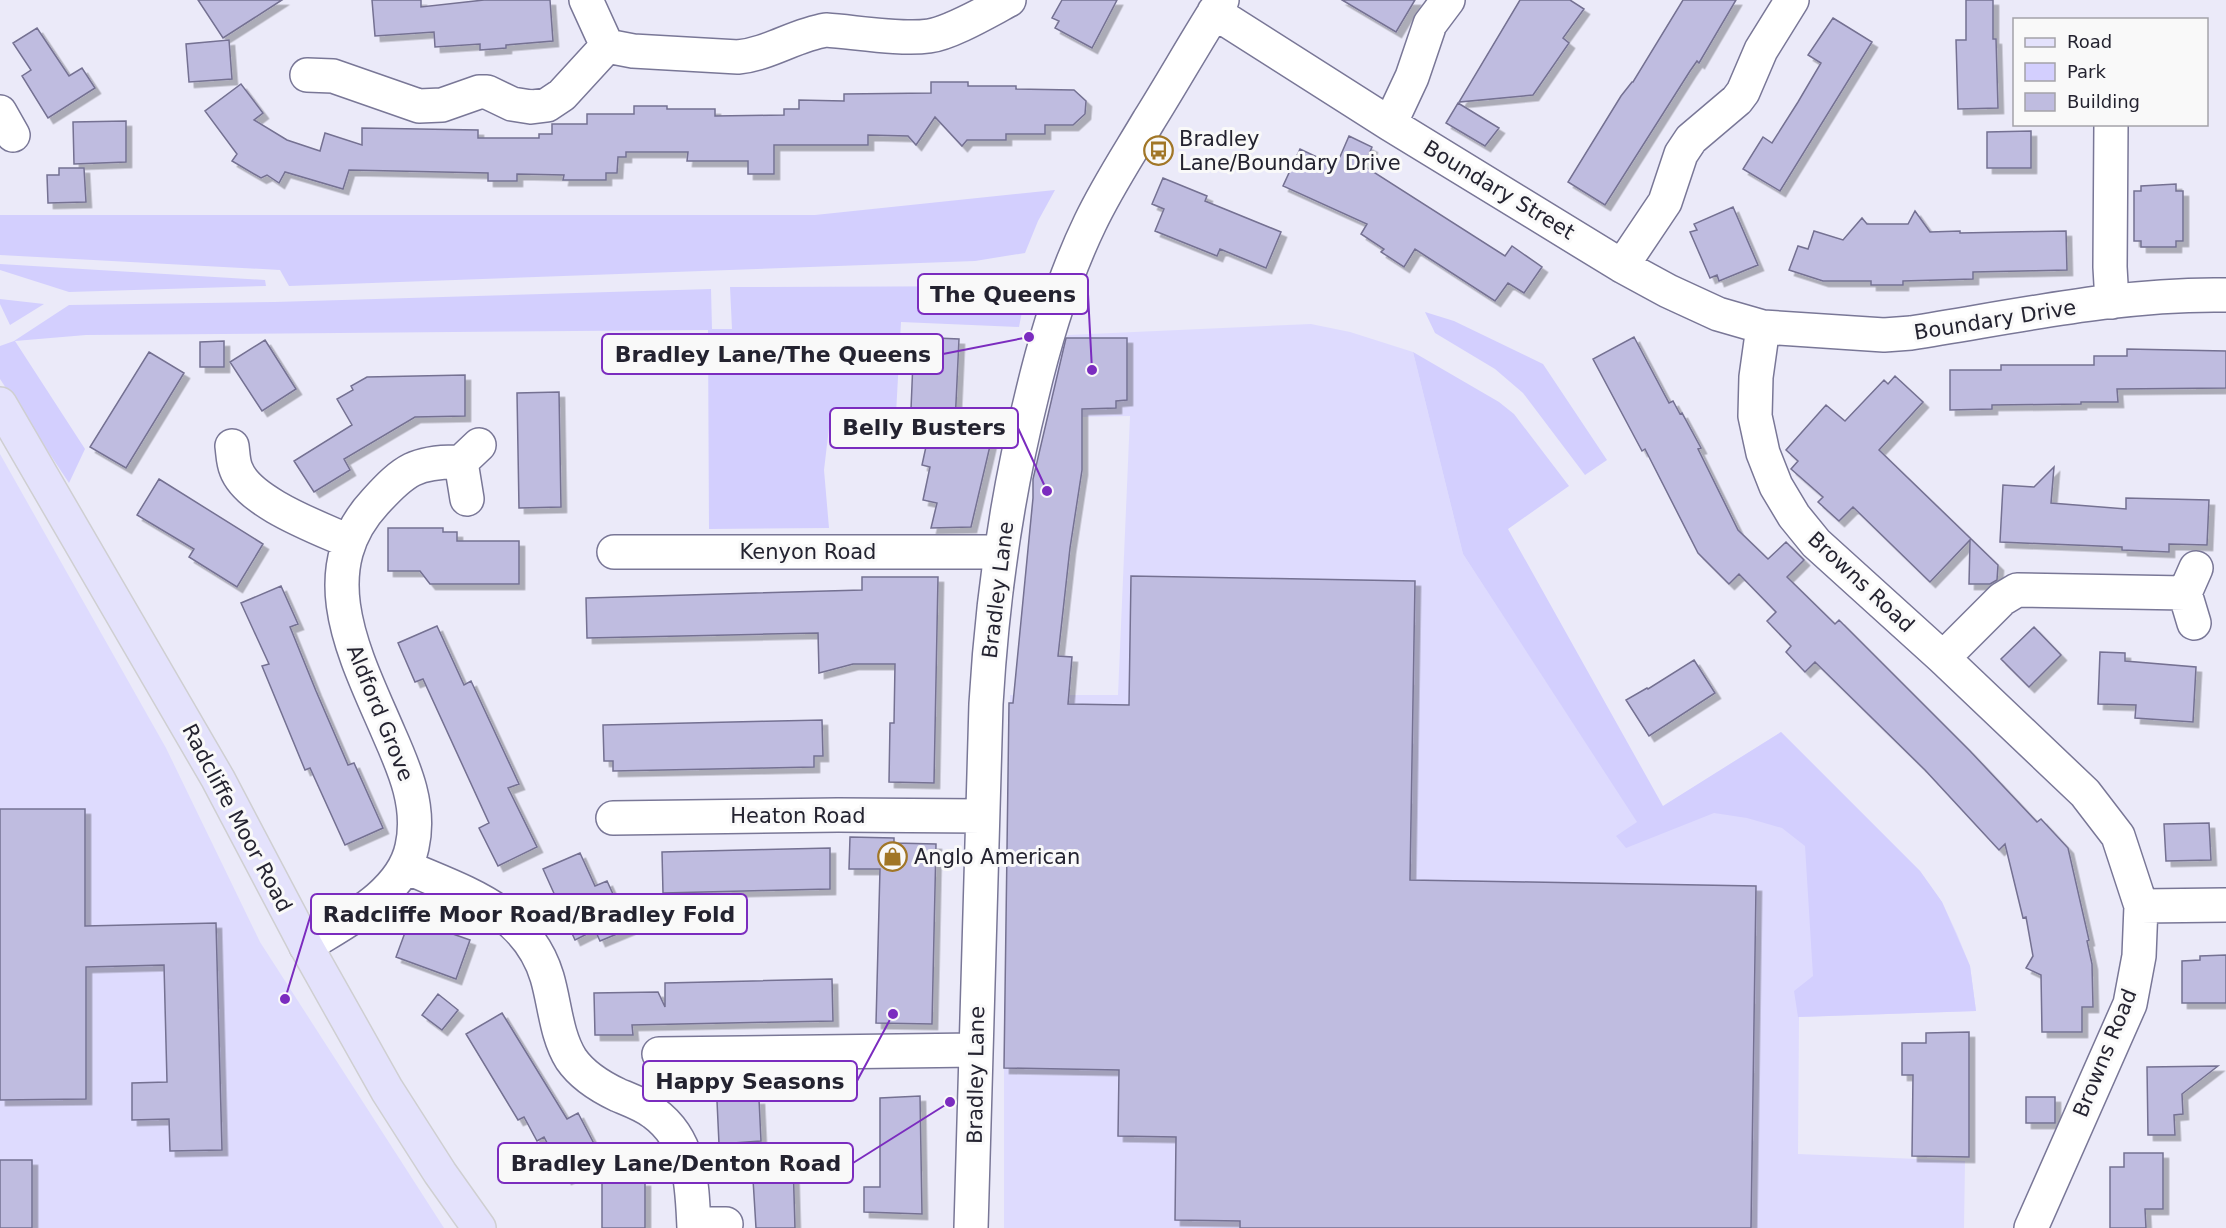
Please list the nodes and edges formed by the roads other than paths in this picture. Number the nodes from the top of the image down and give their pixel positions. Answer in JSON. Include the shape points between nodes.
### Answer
{"nodes":[{"id":1,"x":586,"y":0,"type":"edge"},
{"id":2,"x":1448,"y":0,"type":"edge"},
{"id":3,"x":1792,"y":0,"type":"edge"},
{"id":4,"x":990,"y":4,"type":"edge"},
{"id":5,"x":1218,"y":6,"type":"edge"},
{"id":6,"x":606,"y":46,"type":"junction"},
{"id":7,"x":307,"y":75,"type":"dead end"},
{"id":8,"x":1390,"y":124,"type":"junction"},
{"id":9,"x":2111,"y":126,"type":"edge"},
{"id":10,"x":1622,"y":266,"type":"junction"},
{"id":11,"x":2226,"y":295,"type":"edge"},
{"id":12,"x":2112,"y":302,"type":"junction"},
{"id":13,"x":1763,"y":327,"type":"junction"},
{"id":14,"x":0,"y":404,"type":"edge"},
{"id":15,"x":232,"y":446,"type":"dead end"},
{"id":16,"x":467,"y":499,"type":"dead end"},
{"id":17,"x":348,"y":541,"type":"junction"},
{"id":18,"x":615,"y":552,"type":"dead end"},
{"id":19,"x":1001,"y":552,"type":"junction"},
{"id":20,"x":2192,"y":595,"type":"dead end"},
{"id":21,"x":1943,"y":658,"type":"junction"},
{"id":22,"x":982,"y":816,"type":"junction"},
{"id":23,"x":613,"y":818,"type":"dead end"},
{"id":24,"x":406,"y":867,"type":"junction"},
{"id":25,"x":2226,"y":905,"type":"edge"},
{"id":26,"x":2141,"y":906,"type":"junction"},
{"id":27,"x":306,"y":946,"type":"junction"},
{"id":28,"x":976,"y":1050,"type":"junction"},
{"id":29,"x":659,"y":1054,"type":"dead end"},
{"id":30,"x":726,"y":1224,"type":"dead end"},
{"id":31,"x":694,"y":1226,"type":"edge"},
{"id":32,"x":479,"y":1228,"type":"edge"},
{"id":33,"x":971,"y":1228,"type":"edge"},
{"id":34,"x":2031,"y":1228,"type":"edge"}],
"edges":[{"from":1,"to":6,"type":"street"},
{"from":2,"to":8,"type":"street","via":[[1430,24]]},
{"from":3,"to":10,"type":"street","via":[[1761,50],[1743,92],[1691,139],[1681,154],[1665,202]]},
{"from":4,"to":6,"type":"street","via":[[942,33],[929,36],[826,30],[738,57]]},
{"from":5,"to":8,"type":"street","name":"Boundary Street"},
{"from":5,"to":19,"type":"street","name":"Bradley Lane","via":[[1090,223],[1064,285],[1018,452]]},
{"from":6,"to":7,"type":"street","via":[[562,95],[547,105],[531,107],[512,104],[487,92],[442,105],[419,106],[333,76]]},
{"from":8,"to":10,"type":"street","name":"Boundary Street"},
{"from":9,"to":12,"type":"street"},
{"from":10,"to":13,"type":"street","name":"Boundary Street","via":[[1718,314]]},
{"from":11,"to":12,"type":"street","name":"Boundary Drive"},
{"from":12,"to":13,"type":"street","name":"Boundary Drive","via":[[1884,335]]},
{"from":13,"to":21,"type":"street","name":"Browns Road","via":[[1755,416],[1762,453],[1776,486],[1816,543]]},
{"from":14,"to":27,"type":"main road","name":"Radcliffe Moor Road","via":[[218,779]]},
{"from":15,"to":17,"type":"street","via":[[236,470],[279,511]]},
{"from":16,"to":17,"type":"street","name":"Aldford Grove","via":[[470,454],[412,468],[368,508]]},
{"from":17,"to":24,"type":"street","name":"Aldford Grove","via":[[341,571],[348,632],[405,770],[414,803],[415,829]]},
{"from":18,"to":19,"type":"street","name":"Kenyon Road"},
{"from":19,"to":22,"type":"street","name":"Bradley Lane","via":[[989,650]]},
{"from":20,"to":21,"type":"street","via":[[2018,590],[2002,598]]},
{"from":21,"to":26,"type":"street","name":"Browns Road","via":[[2085,793],[2118,836]]},
{"from":22,"to":23,"type":"street","name":"Heaton Road"},
{"from":22,"to":28,"type":"street","name":"Bradley Lane"},
{"from":24,"to":27,"type":"street","name":"Aldford Grove","via":[[389,890]]},
{"from":24,"to":31,"type":"street","via":[[482,901],[513,921],[532,944],[546,975],[561,1039],[572,1060],[606,1089],[652,1111],[683,1146],[690,1168]]},
{"from":25,"to":26,"type":"street"},
{"from":26,"to":34,"type":"street","name":"Browns Road","via":[[2139,956],[2130,1004]]},
{"from":27,"to":32,"type":"main road","name":"Radcliffe Moor Road","via":[[387,1090]]},
{"from":28,"to":29,"type":"street"},
{"from":28,"to":33,"type":"street","name":"Bradley Lane"},
{"from":30,"to":31,"type":"street"}]}
